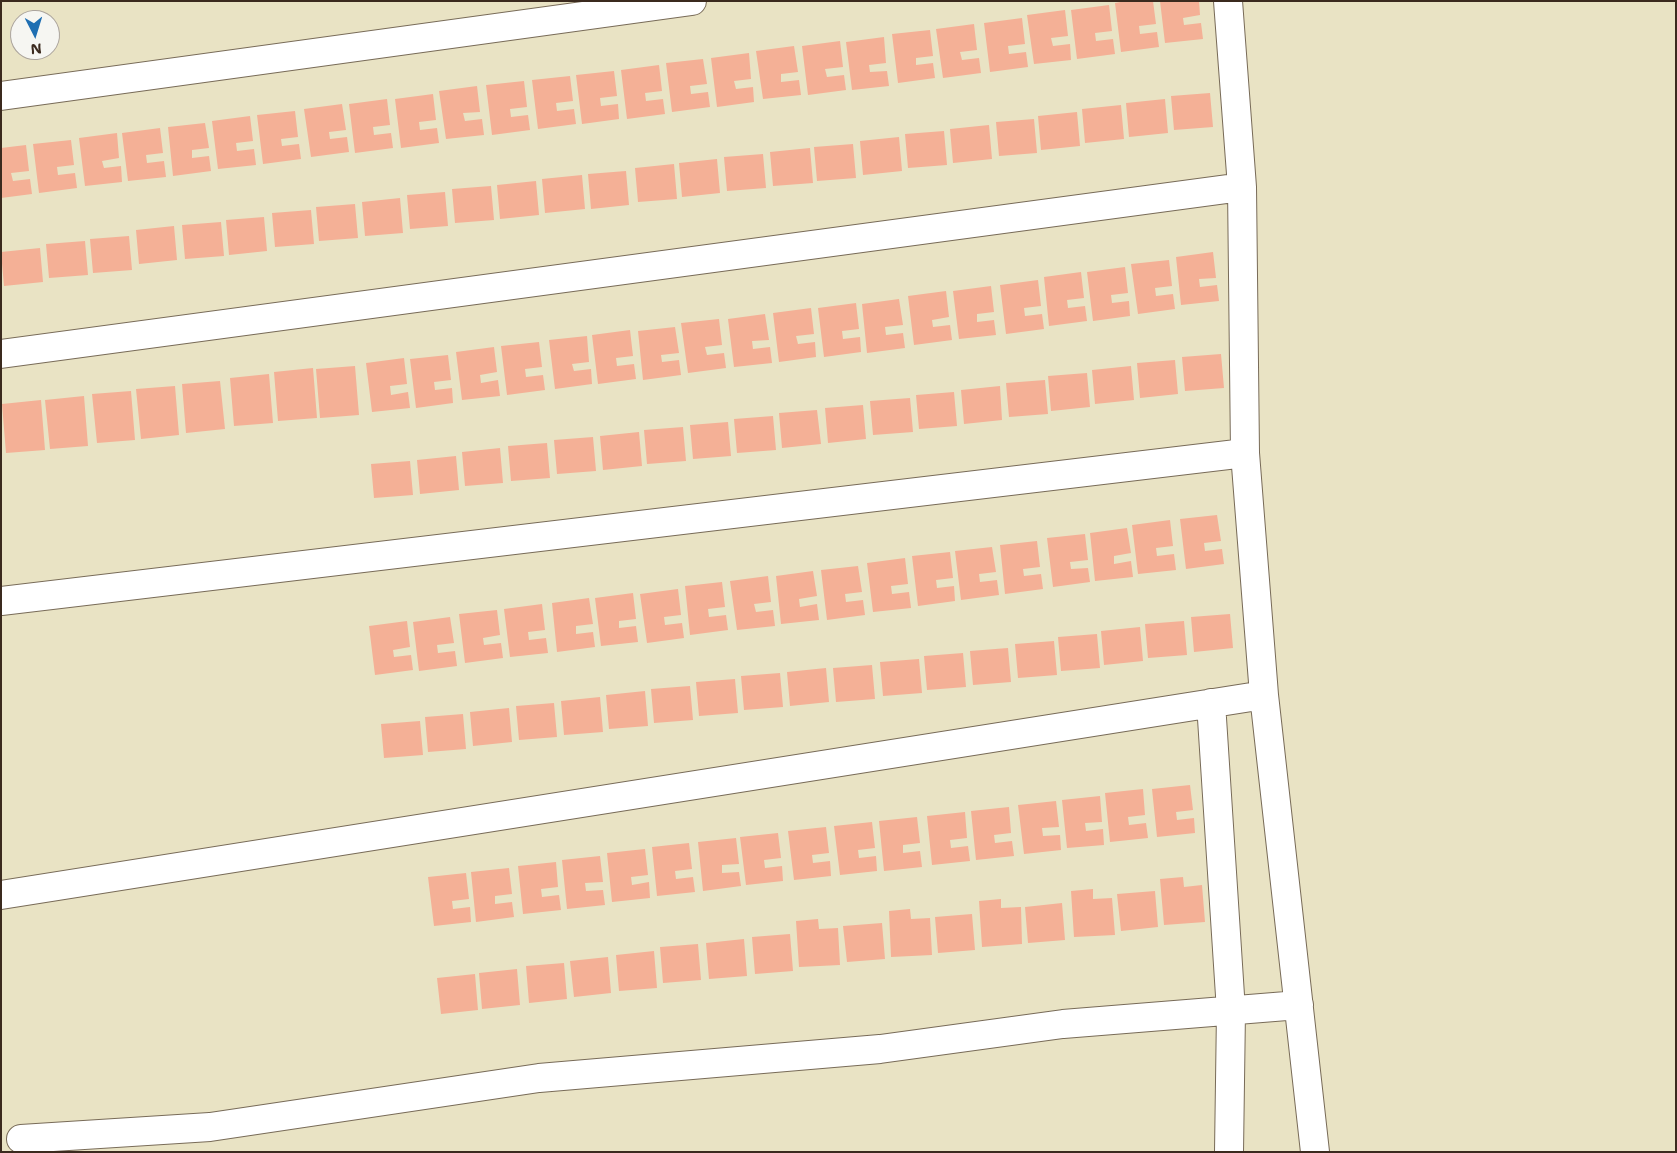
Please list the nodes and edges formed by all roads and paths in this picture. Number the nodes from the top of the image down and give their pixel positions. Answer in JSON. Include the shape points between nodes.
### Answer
{"nodes":[{"id":1,"x":692,"y":1,"type":"edge"},
{"id":2,"x":1228,"y":1,"type":"edge"},
{"id":3,"x":1,"y":96,"type":"edge"},
{"id":4,"x":1242,"y":187,"type":"junction"},
{"id":5,"x":1,"y":354,"type":"edge"},
{"id":6,"x":1245,"y":453,"type":"junction"},
{"id":7,"x":1,"y":601,"type":"edge"},
{"id":8,"x":1264,"y":695,"type":"junction"},
{"id":9,"x":1211,"y":703,"type":"junction"},
{"id":10,"x":1,"y":894,"type":"edge"},
{"id":11,"x":1299,"y":1005,"type":"junction"},
{"id":12,"x":1231,"y":1010,"type":"junction"},
{"id":13,"x":21,"y":1139,"type":"dead end"},
{"id":14,"x":1229,"y":1152,"type":"edge"},
{"id":15,"x":1315,"y":1152,"type":"edge"}],
"edges":[{"from":1,"to":3,"type":"street"},
{"from":2,"to":4,"type":"street"},
{"from":4,"to":5,"type":"street"},
{"from":4,"to":6,"type":"street"},
{"from":6,"to":7,"type":"street"},
{"from":6,"to":8,"type":"street"},
{"from":8,"to":9,"type":"street"},
{"from":8,"to":11,"type":"street"},
{"from":9,"to":10,"type":"street"},
{"from":9,"to":12,"type":"street"},
{"from":11,"to":12,"type":"street"},
{"from":11,"to":15,"type":"street"},
{"from":12,"to":13,"type":"street","via":[[1063,1024],[880,1049],[539,1078],[210,1128]]},
{"from":12,"to":14,"type":"street"}]}
